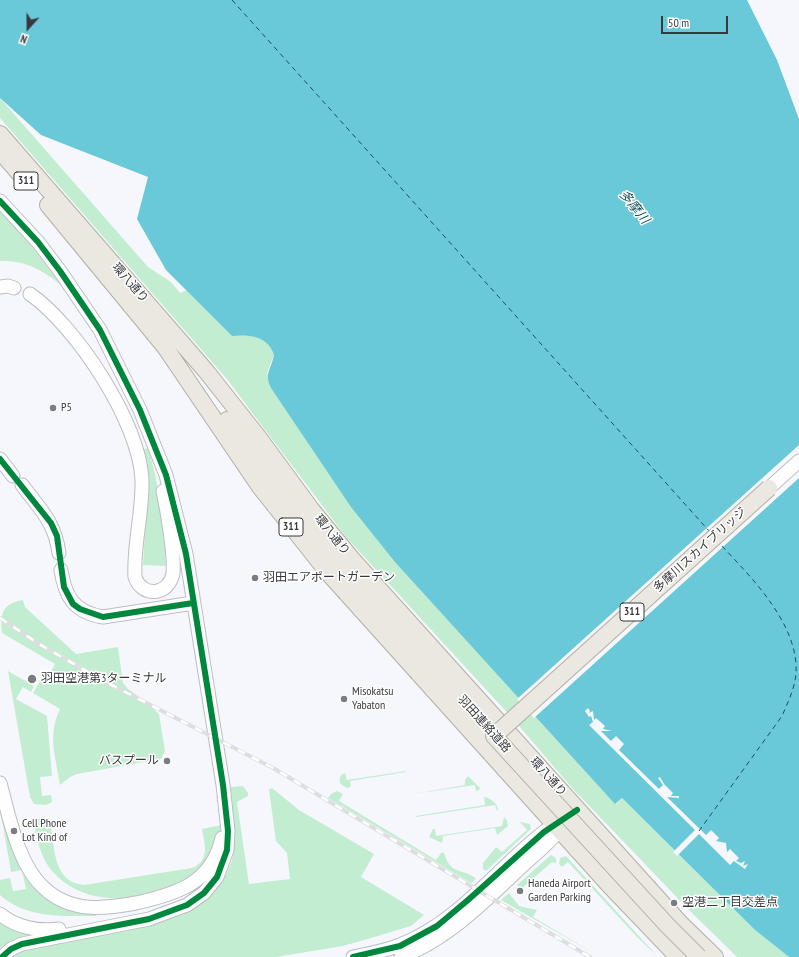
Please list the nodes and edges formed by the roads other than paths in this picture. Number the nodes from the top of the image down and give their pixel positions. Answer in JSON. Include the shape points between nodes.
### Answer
{"nodes":[{"id":1,"x":0,"y":134,"type":"edge"},
{"id":2,"x":0,"y":151,"type":"edge"},
{"id":3,"x":0,"y":201,"type":"edge"},
{"id":4,"x":0,"y":287,"type":"edge"},
{"id":5,"x":14,"y":288,"type":"dead end"},
{"id":6,"x":30,"y":294,"type":"dead end"},
{"id":7,"x":167,"y":349,"type":"junction"},
{"id":8,"x":206,"y":371,"type":"junction"},
{"id":9,"x":0,"y":459,"type":"edge"},
{"id":10,"x":159,"y":459,"type":"junction"},
{"id":11,"x":799,"y":461,"type":"edge"},
{"id":12,"x":276,"y":485,"type":"junction"},
{"id":13,"x":769,"y":488,"type":"joint"},
{"id":14,"x":59,"y":553,"type":"dead end"},
{"id":15,"x":61,"y":570,"type":"dead end"},
{"id":16,"x":193,"y":603,"type":"junction"},
{"id":17,"x":494,"y":736,"type":"junction"},
{"id":18,"x":0,"y":783,"type":"edge"},
{"id":19,"x":577,"y":810,"type":"junction"},
{"id":20,"x":226,"y":814,"type":"junction"},
{"id":21,"x":557,"y":828,"type":"junction"},
{"id":22,"x":0,"y":914,"type":"edge"},
{"id":23,"x":159,"y":914,"type":"junction"},
{"id":24,"x":2,"y":957,"type":"edge"},
{"id":25,"x":353,"y":957,"type":"edge"},
{"id":26,"x":400,"y":957,"type":"edge"},
{"id":27,"x":678,"y":957,"type":"edge"},
{"id":28,"x":699,"y":957,"type":"edge"},
{"id":29,"x":715,"y":957,"type":"edge"}],
"edges":[{"from":1,"to":8,"type":"main road","name":"環八通り","number":"311"},
{"from":2,"to":7,"type":"main road","name":"環八通り","number":"311","via":[[94,259]]},
{"from":3,"to":10,"type":"street","via":[[47,254],[100,330],[137,405]]},
{"from":4,"to":5,"type":"street"},
{"from":6,"to":10,"type":"street","via":[[54,314],[70,332],[110,389],[129,432],[142,478],[135,577],[140,587],[152,593],[165,588],[172,574],[170,538]]},
{"from":7,"to":12,"type":"main road","via":[[209,396]]},
{"from":7,"to":21,"type":"main road","name":"環八通り","number":"311","via":[[260,487],[291,528],[330,575]]},
{"from":8,"to":12,"type":"main road"},
{"from":8,"to":19,"type":"main road","name":"環八通り","number":"311","via":[[311,510],[352,559]]},
{"from":9,"to":14,"type":"street","via":[[51,523],[57,536]]},
{"from":10,"to":16,"type":"street","via":[[175,507],[186,554]]},
{"from":11,"to":13,"type":"street","name":"多摩川スカイブリッジ"},
{"from":12,"to":17,"type":"main road","name":"羽田連絡道路","number":"311","via":[[339,565]]},
{"from":13,"to":17,"type":"main road","name":"多摩川スカイブリッジ","number":"311","bridge":true},
{"from":15,"to":16,"type":"street","via":[[64,587],[73,604],[95,616]]},
{"from":16,"to":20,"type":"street"},
{"from":17,"to":28,"type":"main road","name":"羽田連絡道路","number":"311","bridge":true},
{"from":18,"to":20,"type":"street","via":[[16,837],[34,877],[57,898],[86,908],[111,908],[159,898],[191,885],[208,869],[216,856],[222,841]]},
{"from":19,"to":21,"type":"street"},
{"from":19,"to":29,"type":"main road","name":"環八通り","number":"311","via":[[681,924]]},
{"from":20,"to":23,"type":"street","via":[[227,850],[217,877],[192,903],[178,910]]},
{"from":21,"to":25,"type":"street","via":[[544,832],[437,926],[400,946]]},
{"from":21,"to":26,"type":"street","via":[[454,927],[419,950]]},
{"from":21,"to":27,"type":"main road","name":"環八通り","number":"311"},
{"from":22,"to":23,"type":"street","via":[[21,925],[45,930]]},
{"from":23,"to":24,"type":"street","via":[[149,919],[22,944]]}]}
